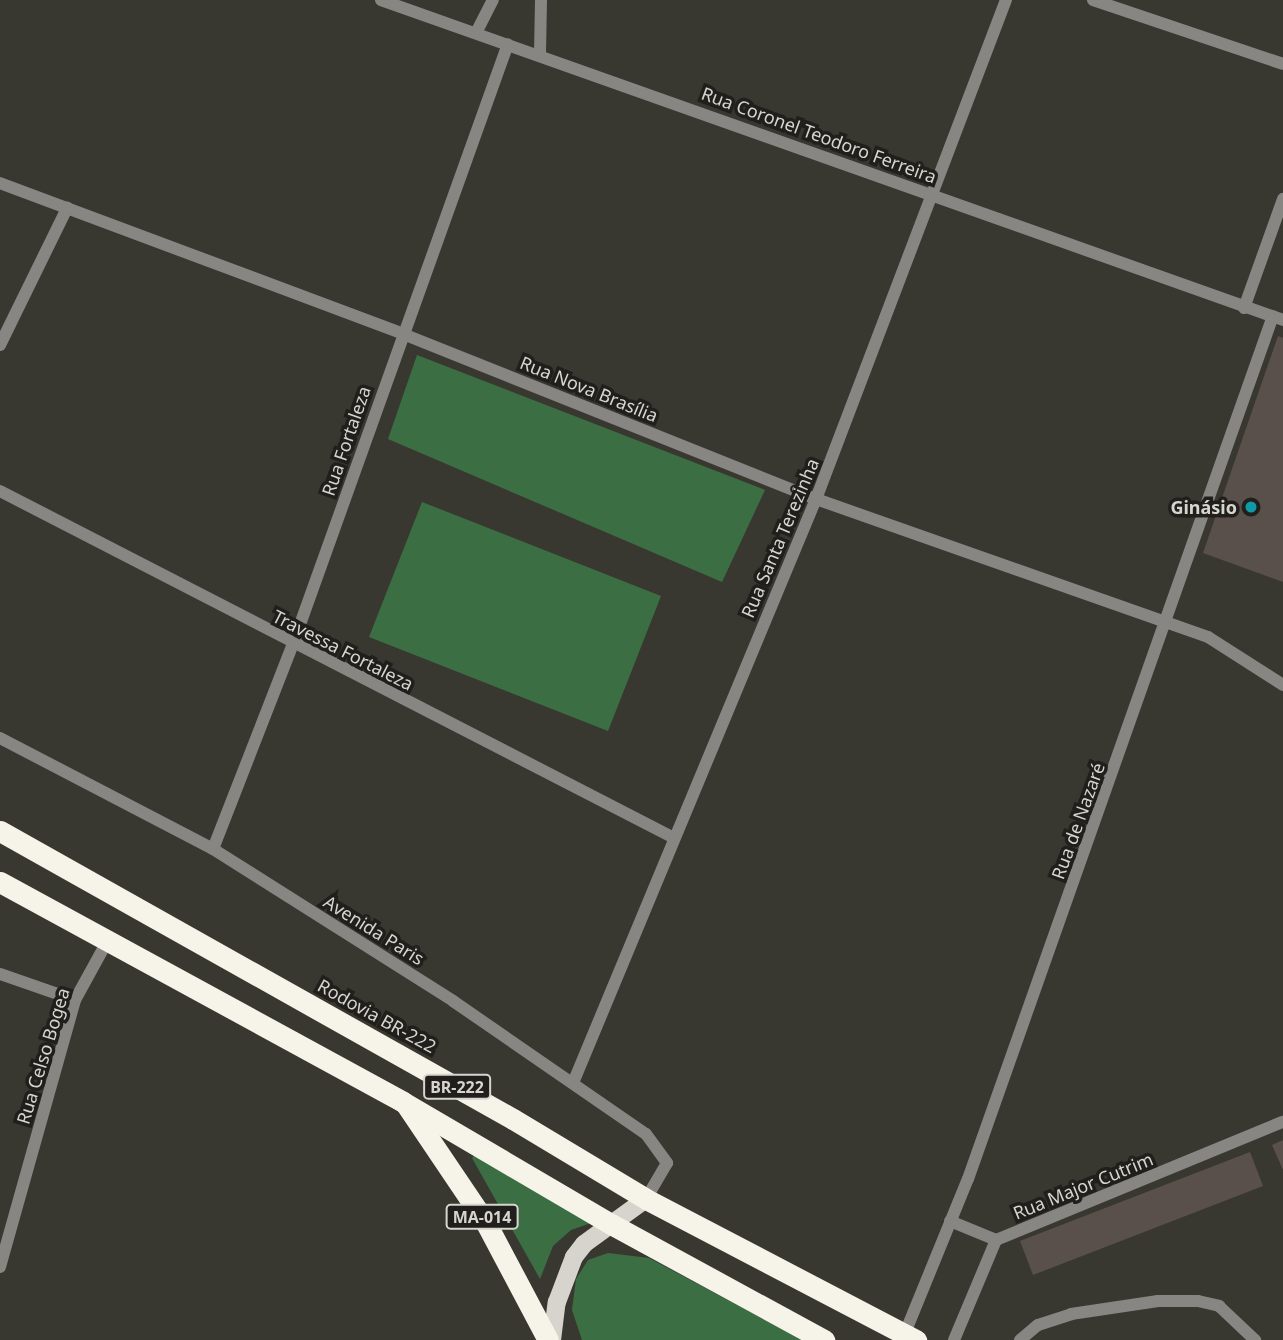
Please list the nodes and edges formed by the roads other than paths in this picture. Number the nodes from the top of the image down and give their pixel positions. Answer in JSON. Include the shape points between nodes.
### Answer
{"nodes":[{"id":1,"x":381,"y":0,"type":"edge"},
{"id":2,"x":493,"y":0,"type":"edge"},
{"id":3,"x":541,"y":0,"type":"edge"},
{"id":4,"x":1006,"y":0,"type":"edge"},
{"id":5,"x":1093,"y":0,"type":"edge"},
{"id":6,"x":476,"y":33,"type":"junction"},
{"id":7,"x":508,"y":44,"type":"junction"},
{"id":8,"x":540,"y":53,"type":"junction"},
{"id":9,"x":1283,"y":64,"type":"edge"},
{"id":10,"x":0,"y":183,"type":"edge"},
{"id":11,"x":935,"y":196,"type":"junction"},
{"id":12,"x":1283,"y":199,"type":"edge"},
{"id":13,"x":67,"y":208,"type":"junction"},
{"id":14,"x":1244,"y":308,"type":"junction"},
{"id":15,"x":1278,"y":318,"type":"edge"},
{"id":16,"x":403,"y":334,"type":"junction"},
{"id":17,"x":0,"y":345,"type":"edge"},
{"id":18,"x":0,"y":491,"type":"edge"},
{"id":19,"x":816,"y":499,"type":"junction"},
{"id":20,"x":1167,"y":624,"type":"junction"},
{"id":21,"x":293,"y":644,"type":"junction"},
{"id":22,"x":1283,"y":685,"type":"edge"},
{"id":23,"x":0,"y":737,"type":"edge"},
{"id":24,"x":0,"y":831,"type":"edge"},
{"id":25,"x":672,"y":837,"type":"junction"},
{"id":26,"x":213,"y":849,"type":"junction"},
{"id":27,"x":0,"y":882,"type":"edge"},
{"id":28,"x":108,"y":940,"type":"junction"},
{"id":29,"x":0,"y":974,"type":"edge"},
{"id":30,"x":75,"y":1000,"type":"junction"},
{"id":31,"x":573,"y":1083,"type":"junction"},
{"id":32,"x":403,"y":1102,"type":"junction"},
{"id":33,"x":1283,"y":1122,"type":"edge"},
{"id":34,"x":646,"y":1199,"type":"junction"},
{"id":35,"x":950,"y":1221,"type":"junction"},
{"id":36,"x":611,"y":1224,"type":"junction"},
{"id":37,"x":996,"y":1240,"type":"junction"},
{"id":38,"x":0,"y":1267,"type":"edge"},
{"id":39,"x":910,"y":1337,"type":"edge"},
{"id":40,"x":550,"y":1340,"type":"edge"},
{"id":41,"x":824,"y":1340,"type":"edge"},
{"id":42,"x":954,"y":1340,"type":"edge"},
{"id":43,"x":1020,"y":1340,"type":"edge"},
{"id":44,"x":1255,"y":1340,"type":"edge"}],
"edges":[{"from":1,"to":6,"type":"street","name":"Rua Coronel Teodoro Ferreira"},
{"from":2,"to":6,"type":"street"},
{"from":3,"to":8,"type":"street"},
{"from":4,"to":11,"type":"street","name":"Rua Santa Terezinha"},
{"from":5,"to":9,"type":"street"},
{"from":6,"to":7,"type":"street","name":"Rua Coronel Teodoro Ferreira"},
{"from":7,"to":8,"type":"street","name":"Rua Coronel Teodoro Ferreira"},
{"from":7,"to":16,"type":"street","name":"Rua Fortaleza"},
{"from":8,"to":11,"type":"street","name":"Rua Coronel Teodoro Ferreira"},
{"from":10,"to":13,"type":"street","name":"Rua Nova Brasília"},
{"from":11,"to":14,"type":"street","name":"Rua Coronel Teodoro Ferreira"},
{"from":11,"to":19,"type":"street","name":"Rua Santa Terezinha"},
{"from":12,"to":14,"type":"street"},
{"from":13,"to":16,"type":"street","name":"Rua Nova Brasília"},
{"from":13,"to":17,"type":"street"},
{"from":14,"to":15,"type":"street","name":"Rua Coronel Teodoro Ferreira"},
{"from":15,"to":20,"type":"street","name":"Rua de Nazaré"},
{"from":16,"to":19,"type":"street","name":"Rua Nova Brasília"},
{"from":16,"to":21,"type":"street","name":"Rua Fortaleza"},
{"from":18,"to":21,"type":"street","name":"Travessa Fortaleza"},
{"from":19,"to":20,"type":"street","name":"Rua Nova Brasília"},
{"from":19,"to":25,"type":"street","name":"Rua Santa Terezinha"},
{"from":20,"to":22,"type":"street","name":"Rua Nova Brasília","via":[[1208,637]]},
{"from":20,"to":35,"type":"street","name":"Rua de Nazaré"},
{"from":21,"to":25,"type":"street","name":"Travessa Fortaleza"},
{"from":21,"to":26,"type":"street","name":"Rua Fortaleza"},
{"from":23,"to":26,"type":"street","name":"Avenida Paris"},
{"from":24,"to":34,"type":"highway","name":"Rodovia BR-222","number":"BR-222","via":[[501,1112]]},
{"from":25,"to":31,"type":"street","name":"Rua Santa Terezinha"},
{"from":26,"to":31,"type":"street","name":"Avenida Paris"},
{"from":27,"to":28,"type":"highway","number":"BR-222"},
{"from":28,"to":30,"type":"street","name":"Rua Celso Bogea"},
{"from":28,"to":32,"type":"highway","number":"BR-222"},
{"from":29,"to":30,"type":"street"},
{"from":30,"to":38,"type":"street","name":"Rua Celso Bogea"},
{"from":31,"to":34,"type":"street","name":"Avenida Paris","via":[[646,1134],[665,1154],[667,1168]]},
{"from":32,"to":36,"type":"highway","number":"BR-222"},
{"from":32,"to":40,"type":"highway","number":"MA-014","via":[[486,1223]]},
{"from":33,"to":37,"type":"street","name":"Rua Major Cutrim"},
{"from":34,"to":36,"type":"main road","number":"MA-014"},
{"from":34,"to":39,"type":"highway","name":"Rodovia BR-222","number":"BR-222"},
{"from":35,"to":37,"type":"street"},
{"from":35,"to":39,"type":"street","name":"Rua de Nazaré"},
{"from":36,"to":40,"type":"main road","number":"MA-014","via":[[584,1244],[565,1274]]},
{"from":36,"to":41,"type":"highway","number":"BR-222"},
{"from":37,"to":42,"type":"street"},
{"from":43,"to":44,"type":"street","via":[[1038,1325],[1071,1314],[1158,1301],[1198,1301],[1219,1306]]}]}
